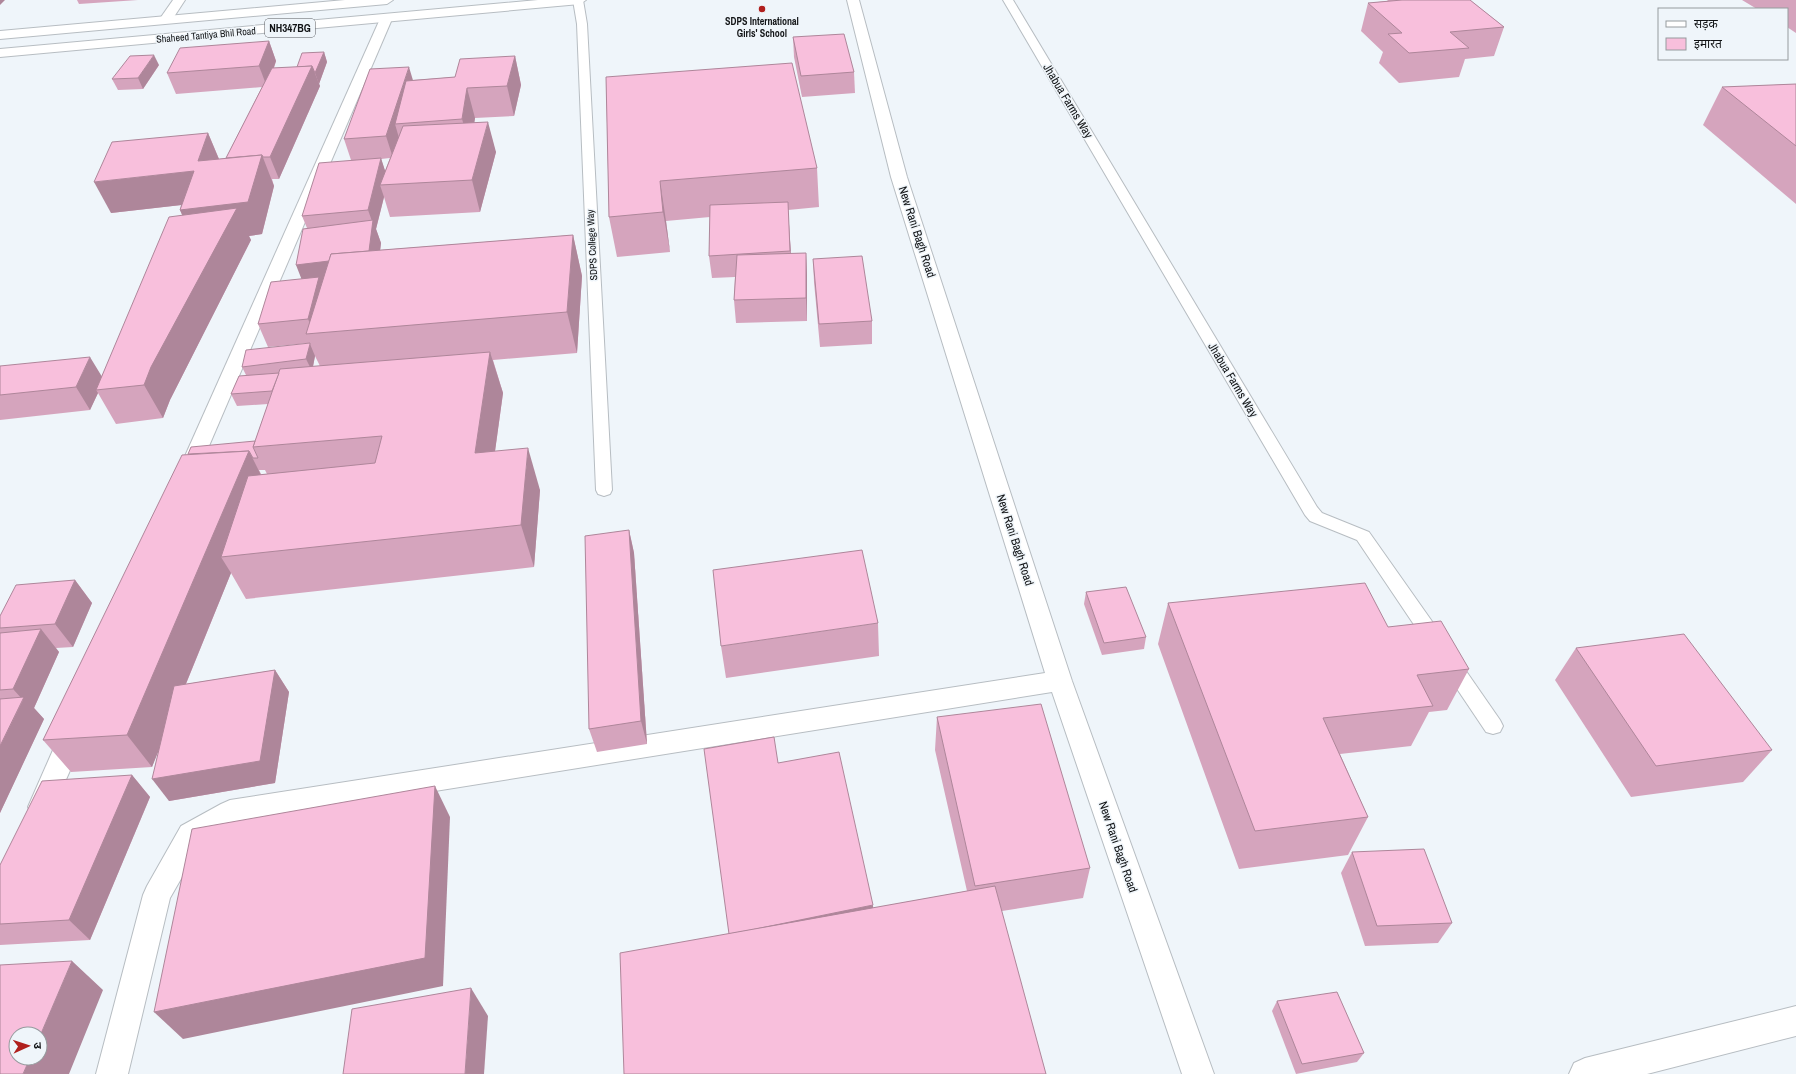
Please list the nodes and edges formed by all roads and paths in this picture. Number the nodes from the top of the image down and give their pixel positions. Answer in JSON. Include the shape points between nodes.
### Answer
{"nodes":[{"id":1,"x":179,"y":0,"type":"edge"},
{"id":2,"x":579,"y":0,"type":"edge"},
{"id":3,"x":853,"y":0,"type":"edge"},
{"id":4,"x":1008,"y":0,"type":"edge"},
{"id":5,"x":387,"y":9,"type":"edge"},
{"id":6,"x":165,"y":20,"type":"junction"},
{"id":7,"x":0,"y":35,"type":"edge"},
{"id":8,"x":0,"y":54,"type":"edge"},
{"id":9,"x":604,"y":490,"type":"dead end"},
{"id":10,"x":179,"y":492,"type":"edge"},
{"id":11,"x":1060,"y":681,"type":"junction"},
{"id":12,"x":80,"y":718,"type":"edge"},
{"id":13,"x":1493,"y":726,"type":"dead end"},
{"id":14,"x":32,"y":827,"type":"edge"},
{"id":15,"x":1796,"y":1021,"type":"edge"},
{"id":16,"x":112,"y":1074,"type":"edge"},
{"id":17,"x":1198,"y":1074,"type":"edge"},
{"id":18,"x":1585,"y":1074,"type":"edge"}],
"edges":[{"from":1,"to":6,"type":"street"},
{"from":2,"to":5,"type":"street","name":"Shaheed Tantiya Bhil Road","number":"NH347BG"},
{"from":2,"to":9,"type":"lane","name":"SDPS College Way"},
{"from":3,"to":11,"type":"street","name":"New Rani Bagh Road","via":[[899,177]]},
{"from":4,"to":13,"type":"lane","name":"Jhabua Farms Way","via":[[1311,511],[1316,517],[1363,536]]},
{"from":5,"to":6,"type":"street","name":"Shaheed Tantiya Bhil Road","number":"NH347BG"},
{"from":5,"to":8,"type":"street","name":"Shaheed Tantiya Bhil Road","number":"NH347BG"},
{"from":5,"to":10,"type":"street"},
{"from":6,"to":7,"type":"street","name":"Shaheed Tantiya Bhil Road","number":"NH347BG"},
{"from":11,"to":16,"type":"street","via":[[230,812],[191,835],[157,895]]},
{"from":11,"to":17,"type":"street","name":"New Rani Bagh Road"},
{"from":12,"to":14,"type":"street"},
{"from":15,"to":18,"type":"street"}]}
